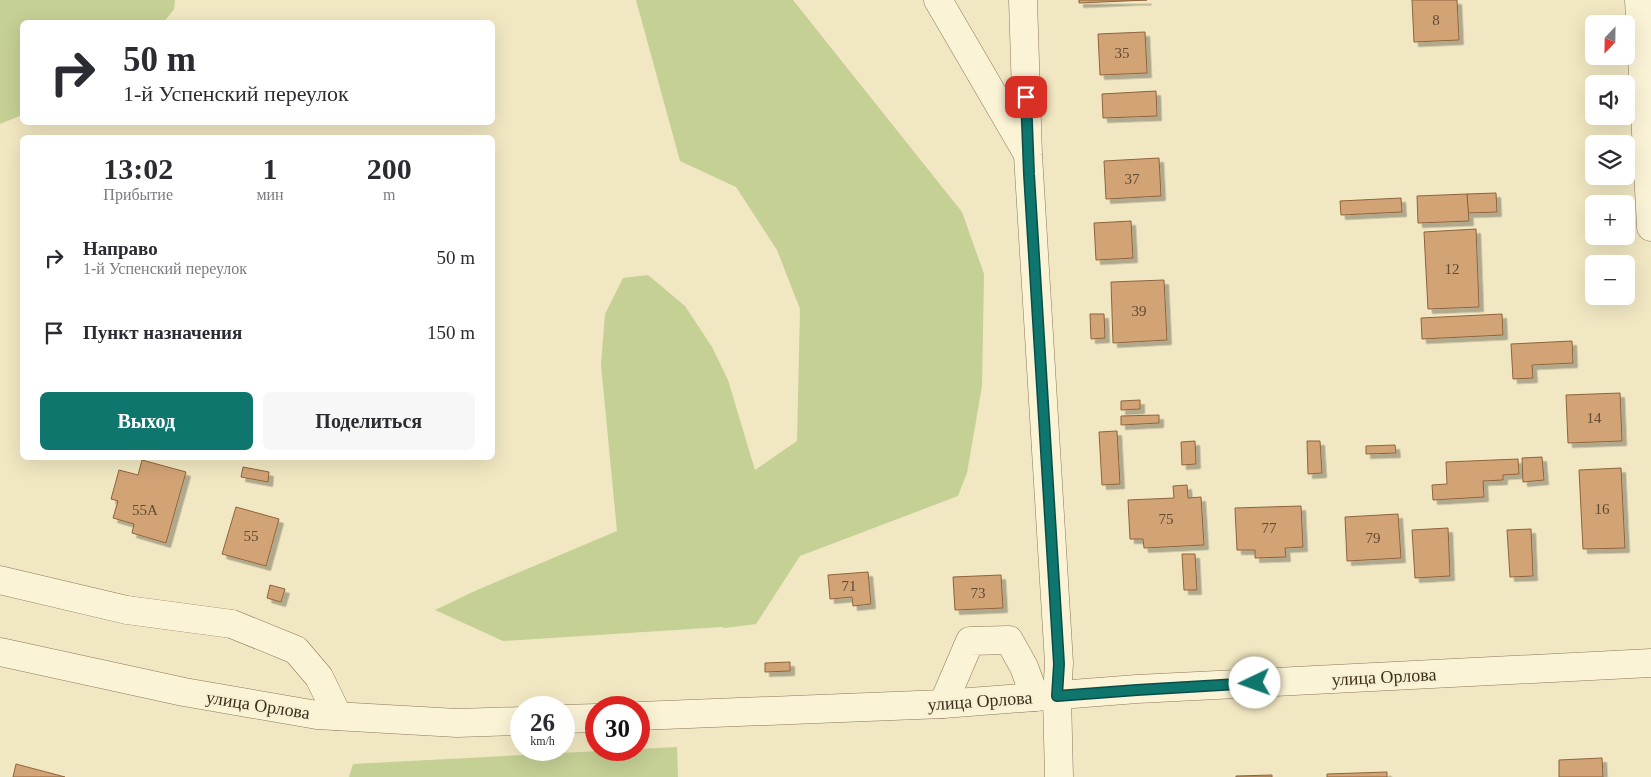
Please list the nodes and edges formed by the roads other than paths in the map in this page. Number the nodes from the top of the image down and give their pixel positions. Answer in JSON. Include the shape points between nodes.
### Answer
{"nodes":[{"id":1,"x":938,"y":0,"type":"edge"},
{"id":2,"x":1023,"y":0,"type":"edge"},
{"id":3,"x":1639,"y":0,"type":"edge"},
{"id":4,"x":1028,"y":155,"type":"junction"},
{"id":5,"x":1651,"y":227,"type":"edge"},
{"id":6,"x":0,"y":580,"type":"edge"},
{"id":7,"x":0,"y":652,"type":"edge"},
{"id":8,"x":1651,"y":663,"type":"edge"},
{"id":9,"x":1046,"y":696,"type":"junction"},
{"id":10,"x":944,"y":704,"type":"junction"},
{"id":11,"x":338,"y":716,"type":"junction"},
{"id":12,"x":650,"y":716,"type":"edge"},
{"id":13,"x":510,"y":721,"type":"edge"},
{"id":14,"x":1059,"y":777,"type":"edge"}],
"edges":[{"from":1,"to":4,"type":"street"},
{"from":2,"to":4,"type":"street"},
{"from":3,"to":5,"type":"street"},
{"from":4,"to":9,"type":"street","via":[[1059,664]]},
{"from":6,"to":11,"type":"street","via":[[127,610],[232,624],[296,650],[319,677]]},
{"from":7,"to":11,"type":"street","name":"улица Орлова","via":[[184,692]]},
{"from":8,"to":9,"type":"street","name":"улица Орлова"},
{"from":9,"to":10,"type":"street","name":"улица Орлова"},
{"from":9,"to":10,"type":"street","via":[[1009,640],[970,641]]},
{"from":9,"to":14,"type":"street"},
{"from":10,"to":12,"type":"street","name":"улица Орлова"},
{"from":11,"to":13,"type":"street","name":"улица Орлова","via":[[457,723]]}]}
